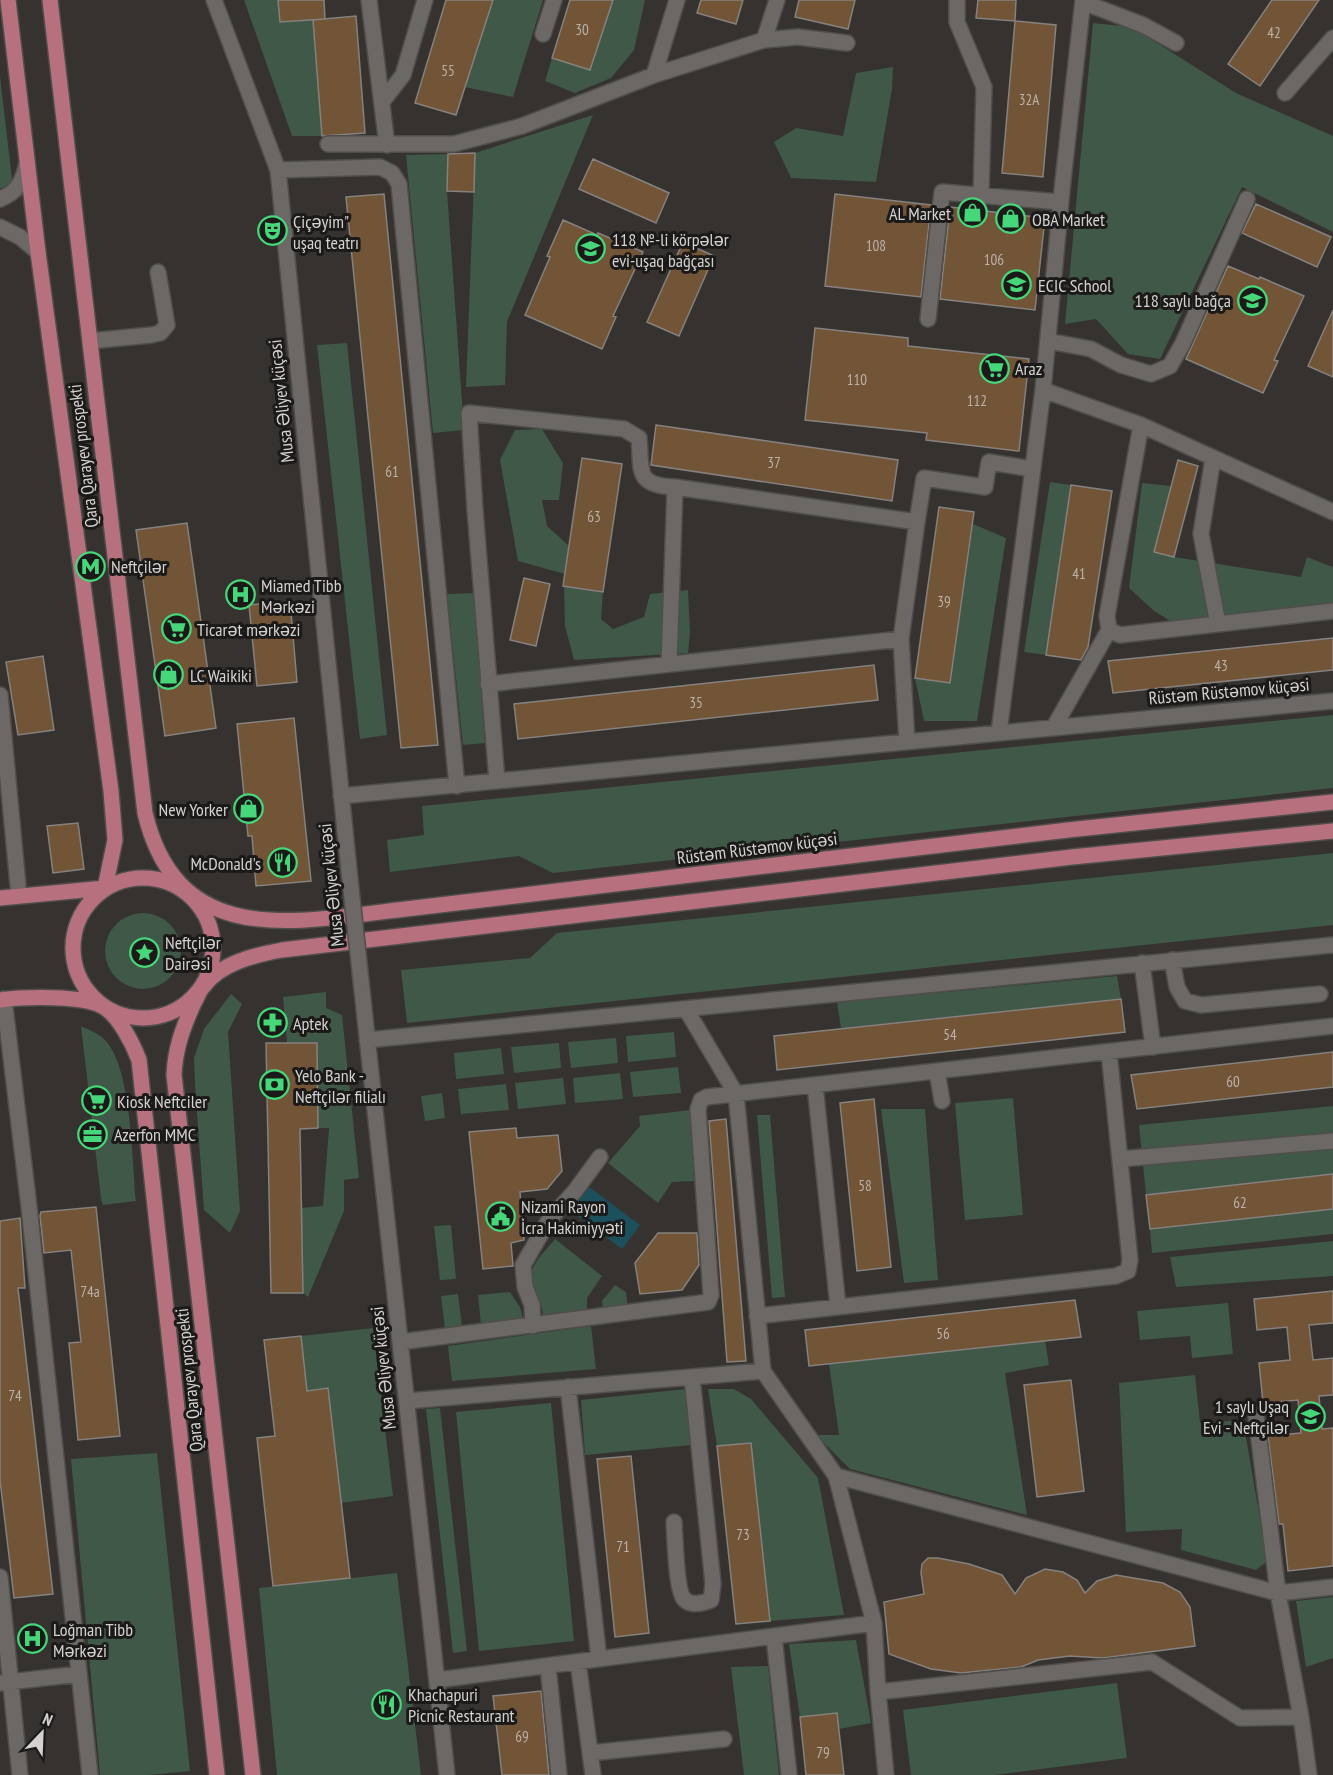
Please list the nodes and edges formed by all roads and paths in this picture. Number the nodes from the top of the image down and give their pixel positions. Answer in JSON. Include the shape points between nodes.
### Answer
{"nodes":[{"id":1,"x":8,"y":0,"type":"edge"},
{"id":2,"x":50,"y":0,"type":"edge"},
{"id":3,"x":214,"y":0,"type":"edge"},
{"id":4,"x":369,"y":0,"type":"edge"},
{"id":5,"x":425,"y":0,"type":"edge"},
{"id":6,"x":554,"y":0,"type":"edge"},
{"id":7,"x":677,"y":0,"type":"edge"},
{"id":8,"x":777,"y":0,"type":"edge"},
{"id":9,"x":957,"y":0,"type":"edge"},
{"id":10,"x":1083,"y":1,"type":"edge"},
{"id":11,"x":543,"y":34,"type":"dead end"},
{"id":12,"x":1333,"y":38,"type":"edge"},
{"id":13,"x":764,"y":40,"type":"junction"},
{"id":14,"x":847,"y":43,"type":"dead end"},
{"id":15,"x":1176,"y":43,"type":"dead end"},
{"id":16,"x":654,"y":75,"type":"junction"},
{"id":17,"x":1285,"y":93,"type":"dead end"},
{"id":18,"x":382,"y":102,"type":"junction"},
{"id":19,"x":328,"y":144,"type":"dead end"},
{"id":20,"x":387,"y":145,"type":"junction"},
{"id":21,"x":27,"y":163,"type":"junction"},
{"id":22,"x":278,"y":170,"type":"junction"},
{"id":23,"x":981,"y":195,"type":"junction"},
{"id":24,"x":0,"y":199,"type":"edge"},
{"id":25,"x":1247,"y":199,"type":"dead end"},
{"id":26,"x":1060,"y":202,"type":"junction"},
{"id":27,"x":0,"y":227,"type":"edge"},
{"id":28,"x":38,"y":252,"type":"junction"},
{"id":29,"x":158,"y":272,"type":"dead end"},
{"id":30,"x":928,"y":319,"type":"dead end"},
{"id":31,"x":1048,"y":341,"type":"junction"},
{"id":32,"x":90,"y":342,"type":"junction"},
{"id":33,"x":1043,"y":390,"type":"junction"},
{"id":34,"x":1142,"y":426,"type":"junction"},
{"id":35,"x":1213,"y":458,"type":"junction"},
{"id":36,"x":1032,"y":469,"type":"junction"},
{"id":37,"x":675,"y":487,"type":"junction"},
{"id":38,"x":1333,"y":512,"type":"edge"},
{"id":39,"x":917,"y":522,"type":"junction"},
{"id":40,"x":1333,"y":611,"type":"edge"},
{"id":41,"x":1218,"y":624,"type":"junction"},
{"id":42,"x":1109,"y":630,"type":"junction"},
{"id":43,"x":902,"y":639,"type":"junction"},
{"id":44,"x":669,"y":664,"type":"junction"},
{"id":45,"x":488,"y":684,"type":"junction"},
{"id":46,"x":0,"y":695,"type":"edge"},
{"id":47,"x":1333,"y":701,"type":"edge"},
{"id":48,"x":1054,"y":727,"type":"junction"},
{"id":49,"x":999,"y":732,"type":"junction"},
{"id":50,"x":907,"y":742,"type":"junction"},
{"id":51,"x":497,"y":781,"type":"junction"},
{"id":52,"x":457,"y":786,"type":"junction"},
{"id":53,"x":341,"y":796,"type":"junction"},
{"id":54,"x":1333,"y":802,"type":"edge"},
{"id":55,"x":1333,"y":831,"type":"edge"},
{"id":56,"x":105,"y":888,"type":"junction"},
{"id":57,"x":190,"y":895,"type":"junction"},
{"id":58,"x":19,"y":896,"type":"junction"},
{"id":59,"x":0,"y":898,"type":"edge"},
{"id":60,"x":1333,"y":945,"type":"edge"},
{"id":61,"x":1173,"y":960,"type":"junction"},
{"id":62,"x":1142,"y":963,"type":"junction"},
{"id":63,"x":203,"y":986,"type":"junction"},
{"id":64,"x":1320,"y":994,"type":"dead end"},
{"id":65,"x":2,"y":1000,"type":"edge"},
{"id":66,"x":103,"y":1006,"type":"junction"},
{"id":67,"x":686,"y":1009,"type":"junction"},
{"id":68,"x":1333,"y":1026,"type":"edge"},
{"id":69,"x":368,"y":1040,"type":"junction"},
{"id":70,"x":1153,"y":1047,"type":"junction"},
{"id":71,"x":1109,"y":1052,"type":"junction"},
{"id":72,"x":938,"y":1071,"type":"junction"},
{"id":73,"x":815,"y":1085,"type":"junction"},
{"id":74,"x":736,"y":1094,"type":"junction"},
{"id":75,"x":942,"y":1101,"type":"dead end"},
{"id":76,"x":1333,"y":1141,"type":"edge"},
{"id":77,"x":600,"y":1157,"type":"dead end"},
{"id":78,"x":1120,"y":1159,"type":"junction"},
{"id":79,"x":838,"y":1307,"type":"junction"},
{"id":80,"x":757,"y":1316,"type":"junction"},
{"id":81,"x":533,"y":1326,"type":"junction"},
{"id":82,"x":400,"y":1342,"type":"junction"},
{"id":83,"x":763,"y":1371,"type":"junction"},
{"id":84,"x":692,"y":1377,"type":"junction"},
{"id":85,"x":568,"y":1387,"type":"junction"},
{"id":86,"x":407,"y":1401,"type":"junction"},
{"id":87,"x":1256,"y":1415,"type":"dead end"},
{"id":88,"x":836,"y":1476,"type":"junction"},
{"id":89,"x":674,"y":1522,"type":"dead end"},
{"id":90,"x":0,"y":1577,"type":"edge"},
{"id":91,"x":1333,"y":1587,"type":"edge"},
{"id":92,"x":1278,"y":1593,"type":"junction"},
{"id":93,"x":874,"y":1623,"type":"junction"},
{"id":94,"x":774,"y":1637,"type":"junction"},
{"id":95,"x":599,"y":1659,"type":"junction"},
{"id":96,"x":578,"y":1662,"type":"junction"},
{"id":97,"x":548,"y":1666,"type":"junction"},
{"id":98,"x":79,"y":1674,"type":"junction"},
{"id":99,"x":437,"y":1680,"type":"junction"},
{"id":100,"x":6,"y":1682,"type":"edge"},
{"id":101,"x":878,"y":1692,"type":"junction"},
{"id":102,"x":1301,"y":1718,"type":"junction"},
{"id":103,"x":724,"y":1739,"type":"dead end"},
{"id":104,"x":590,"y":1753,"type":"junction"},
{"id":105,"x":20,"y":1775,"type":"edge"},
{"id":106,"x":90,"y":1775,"type":"edge"},
{"id":107,"x":217,"y":1775,"type":"edge"},
{"id":108,"x":253,"y":1775,"type":"edge"},
{"id":109,"x":447,"y":1775,"type":"edge"},
{"id":110,"x":559,"y":1775,"type":"edge"},
{"id":111,"x":593,"y":1775,"type":"edge"},
{"id":112,"x":789,"y":1775,"type":"edge"},
{"id":113,"x":886,"y":1775,"type":"edge"},
{"id":114,"x":1309,"y":1775,"type":"edge"}],
"edges":[{"from":1,"to":21,"type":"main road","name":"Qara Qarayev prospekti"},
{"from":2,"to":32,"type":"main road","name":"Qara Qarayev prospekti"},
{"from":3,"to":22,"type":"street","name":"Musa Əliyev küçəsi"},
{"from":4,"to":18,"type":"street"},
{"from":5,"to":18,"type":"street","via":[[403,75]]},
{"from":6,"to":11,"type":"street"},
{"from":7,"to":16,"type":"street"},
{"from":8,"to":13,"type":"street"},
{"from":9,"to":23,"type":"street","via":[[957,22],[984,87]]},
{"from":10,"to":15,"type":"street"},
{"from":10,"to":26,"type":"street"},
{"from":12,"to":17,"type":"street"},
{"from":13,"to":14,"type":"street","via":[[798,38]]},
{"from":13,"to":16,"type":"street"},
{"from":16,"to":20,"type":"street","via":[[522,126],[454,144]]},
{"from":18,"to":20,"type":"street"},
{"from":19,"to":20,"type":"street"},
{"from":21,"to":24,"type":"street","via":[[15,191]]},
{"from":21,"to":28,"type":"main road","name":"Qara Qarayev prospekti"},
{"from":22,"to":52,"type":"street","via":[[380,167],[392,173],[399,184]]},
{"from":22,"to":53,"type":"street","name":"Musa Əliyev küçəsi"},
{"from":23,"to":26,"type":"street"},
{"from":23,"to":30,"type":"street","via":[[942,192]]},
{"from":25,"to":31,"type":"street","via":[[1170,366],[1151,374],[1121,365],[1091,349]]},
{"from":26,"to":31,"type":"street"},
{"from":27,"to":28,"type":"street"},
{"from":28,"to":56,"type":"main road","name":"Qara Qarayev prospekti","via":[[114,815],[115,840]]},
{"from":29,"to":32,"type":"street","via":[[167,325],[160,333]]},
{"from":31,"to":33,"type":"street"},
{"from":32,"to":57,"type":"main road","name":"Qara Qarayev prospekti","via":[[145,813],[159,854]]},
{"from":33,"to":34,"type":"street"},
{"from":33,"to":36,"type":"street"},
{"from":34,"to":35,"type":"street"},
{"from":34,"to":42,"type":"street","via":[[1107,616]]},
{"from":35,"to":38,"type":"street"},
{"from":35,"to":41,"type":"street","via":[[1201,534]]},
{"from":36,"to":39,"type":"street","via":[[989,462],[986,487],[924,478]]},
{"from":36,"to":49,"type":"street"},
{"from":37,"to":39,"type":"street"},
{"from":37,"to":44,"type":"street"},
{"from":37,"to":45,"type":"street","via":[[662,487],[646,480],[640,470],[639,438],[624,429],[470,413]]},
{"from":39,"to":43,"type":"street"},
{"from":40,"to":41,"type":"street"},
{"from":41,"to":42,"type":"street","via":[[1120,635]]},
{"from":42,"to":48,"type":"street"},
{"from":43,"to":44,"type":"street"},
{"from":43,"to":50,"type":"street"},
{"from":44,"to":45,"type":"street"},
{"from":45,"to":51,"type":"street"},
{"from":46,"to":58,"type":"street"},
{"from":47,"to":48,"type":"street","name":"Rüstəm Rüstəmov küçəsi"},
{"from":48,"to":49,"type":"street","name":"Rüstəm Rüstəmov küçəsi"},
{"from":49,"to":50,"type":"street","name":"Rüstəm Rüstəmov küçəsi"},
{"from":50,"to":51,"type":"street","name":"Rüstəm Rüstəmov küçəsi"},
{"from":51,"to":52,"type":"street","name":"Rüstəm Rüstəmov küçəsi"},
{"from":52,"to":53,"type":"street","name":"Rüstəm Rüstəmov küçəsi"},
{"from":53,"to":69,"type":"street","name":"Musa Əliyev küçəsi","bridge":true},
{"from":54,"to":57,"type":"main road","name":"Rüstəm Rüstəmov küçəsi","via":[[301,920],[250,919]]},
{"from":55,"to":63,"type":"main road","via":[[1072,857],[282,950],[241,960]]},
{"from":56,"to":57,"type":"main road","via":[[131,878],[151,877],[170,882]]},
{"from":56,"to":58,"type":"main road"},
{"from":56,"to":66,"type":"main road","via":[[88,902],[73,938],[78,976],[88,993]]},
{"from":57,"to":63,"type":"main road","via":[[206,914],[214,938],[213,963]]},
{"from":58,"to":59,"type":"main road"},
{"from":60,"to":61,"type":"street"},
{"from":61,"to":62,"type":"street"},
{"from":61,"to":64,"type":"street","via":[[1177,987],[1185,1001],[1201,1005]]},
{"from":62,"to":67,"type":"street"},
{"from":62,"to":70,"type":"street"},
{"from":63,"to":66,"type":"main road","via":[[187,1004],[146,1019],[123,1016]]},
{"from":63,"to":108,"type":"main road","name":"Qara Qarayev prospekti","via":[[181,1033],[174,1075]]},
{"from":65,"to":66,"type":"main road","via":[[46,998]]},
{"from":65,"to":98,"type":"street","via":[[29,1207]]},
{"from":66,"to":107,"type":"main road","name":"Qara Qarayev prospekti","via":[[131,1041],[139,1060]]},
{"from":67,"to":69,"type":"street"},
{"from":67,"to":74,"type":"street"},
{"from":68,"to":70,"type":"street"},
{"from":69,"to":82,"type":"street","name":"Musa Əliyev küçəsi"},
{"from":70,"to":71,"type":"street"},
{"from":71,"to":72,"type":"street"},
{"from":71,"to":78,"type":"street"},
{"from":72,"to":73,"type":"street"},
{"from":72,"to":75,"type":"street"},
{"from":73,"to":74,"type":"street"},
{"from":73,"to":79,"type":"street"},
{"from":74,"to":80,"type":"street"},
{"from":74,"to":81,"type":"street","via":[[707,1097],[700,1100],[698,1109],[711,1295],[708,1302]]},
{"from":76,"to":78,"type":"street"},
{"from":77,"to":81,"type":"street","via":[[549,1220],[524,1265]]},
{"from":78,"to":79,"type":"street","via":[[1128,1271],[1116,1276]]},
{"from":79,"to":80,"type":"street"},
{"from":80,"to":83,"type":"street"},
{"from":81,"to":82,"type":"street"},
{"from":82,"to":86,"type":"street","name":"Musa Əliyev küçəsi"},
{"from":83,"to":84,"type":"street"},
{"from":83,"to":88,"type":"street"},
{"from":84,"to":85,"type":"street"},
{"from":84,"to":89,"type":"street","via":[[713,1584],[711,1600],[701,1604],[684,1598],[679,1586]]},
{"from":85,"to":86,"type":"street"},
{"from":85,"to":95,"type":"street"},
{"from":86,"to":99,"type":"street","name":"Musa Əliyev küçəsi"},
{"from":87,"to":92,"type":"street"},
{"from":88,"to":92,"type":"street"},
{"from":88,"to":93,"type":"street"},
{"from":90,"to":100,"type":"street"},
{"from":91,"to":92,"type":"street"},
{"from":92,"to":102,"type":"street"},
{"from":93,"to":94,"type":"street"},
{"from":93,"to":101,"type":"street"},
{"from":94,"to":95,"type":"street"},
{"from":94,"to":112,"type":"street"},
{"from":95,"to":96,"type":"street"},
{"from":96,"to":97,"type":"street"},
{"from":96,"to":104,"type":"street"},
{"from":97,"to":99,"type":"street"},
{"from":97,"to":110,"type":"street"},
{"from":98,"to":100,"type":"street"},
{"from":98,"to":106,"type":"street"},
{"from":99,"to":109,"type":"street","name":"Musa Əliyev küçəsi"},
{"from":100,"to":105,"type":"street"},
{"from":101,"to":102,"type":"street","via":[[1152,1662],[1240,1718]]},
{"from":101,"to":113,"type":"street"},
{"from":102,"to":114,"type":"street"},
{"from":103,"to":104,"type":"street"},
{"from":104,"to":111,"type":"street"}]}
